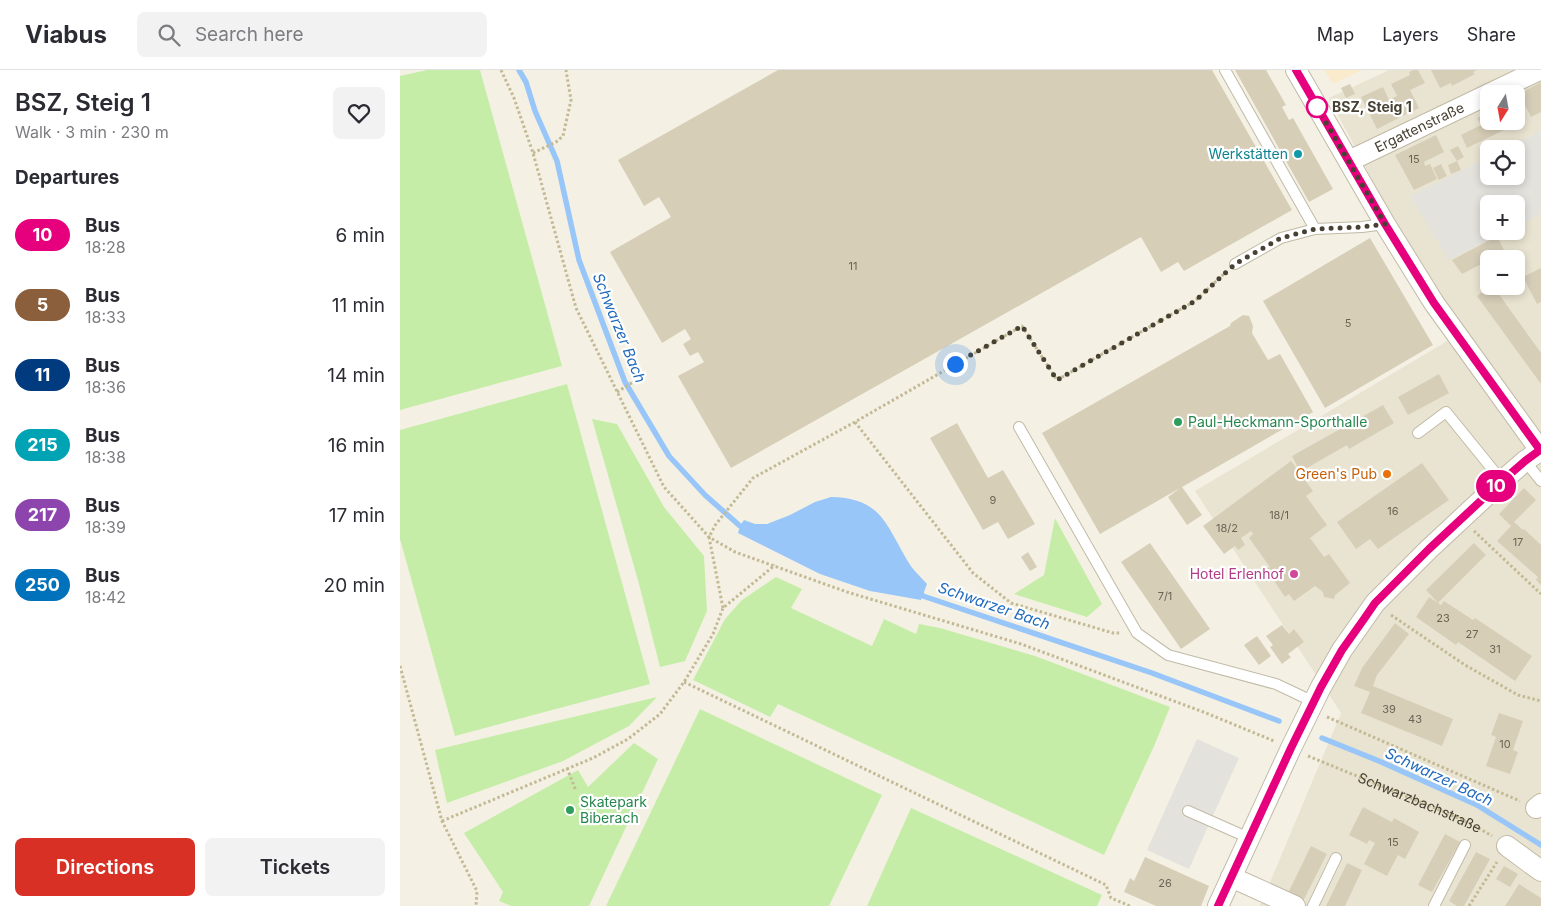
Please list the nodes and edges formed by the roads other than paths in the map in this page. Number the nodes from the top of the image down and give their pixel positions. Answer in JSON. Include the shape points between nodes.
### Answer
{"nodes":[{"id":1,"x":1225,"y":70,"type":"edge"},
{"id":2,"x":1296,"y":70,"type":"edge"},
{"id":3,"x":1539,"y":70,"type":"edge"},
{"id":4,"x":1508,"y":85,"type":"edge"},
{"id":5,"x":1480,"y":98,"type":"edge"},
{"id":6,"x":1349,"y":161,"type":"junction"},
{"id":7,"x":1385,"y":224,"type":"junction"},
{"id":8,"x":1315,"y":229,"type":"junction"},
{"id":9,"x":1235,"y":264,"type":"road end"},
{"id":10,"x":1019,"y":427,"type":"dead end"},
{"id":11,"x":1418,"y":434,"type":"dead end"},
{"id":12,"x":1535,"y":454,"type":"edge"},
{"id":13,"x":1502,"y":481,"type":"junction"},
{"id":14,"x":1541,"y":481,"type":"edge"},
{"id":15,"x":1312,"y":706,"type":"junction"},
{"id":16,"x":1188,"y":811,"type":"dead end"},
{"id":17,"x":1249,"y":838,"type":"junction"},
{"id":18,"x":1465,"y":845,"type":"dead end"},
{"id":19,"x":1507,"y":846,"type":"road end"},
{"id":20,"x":1336,"y":858,"type":"dead end"},
{"id":21,"x":1541,"y":871,"type":"edge"},
{"id":22,"x":1231,"y":877,"type":"junction"},
{"id":23,"x":1218,"y":906,"type":"edge"},
{"id":24,"x":1295,"y":906,"type":"edge"},
{"id":25,"x":1313,"y":906,"type":"edge"},
{"id":26,"x":1434,"y":906,"type":"edge"}],
"edges":[{"from":1,"to":8,"type":"lane"},
{"from":2,"to":6,"type":"street"},
{"from":3,"to":4,"type":"street","name":"Ergattenstraße"},
{"from":5,"to":6,"type":"street","name":"Ergattenstraße"},
{"from":6,"to":7,"type":"street"},
{"from":7,"to":8,"type":"lane"},
{"from":7,"to":12,"type":"street"},
{"from":8,"to":9,"type":"lane","via":[[1281,238]]},
{"from":10,"to":15,"type":"lane","via":[[1137,632],[1168,655],[1276,684]]},
{"from":11,"to":13,"type":"lane","via":[[1446,412]]},
{"from":12,"to":13,"type":"street"},
{"from":12,"to":14,"type":"lane"},
{"from":13,"to":15,"type":"street","via":[[1375,603],[1342,650]]},
{"from":15,"to":17,"type":"street"},
{"from":16,"to":17,"type":"lane"},
{"from":17,"to":22,"type":"street"},
{"from":18,"to":26,"type":"lane"},
{"from":19,"to":21,"type":"street"},
{"from":20,"to":25,"type":"lane"},
{"from":22,"to":23,"type":"street"},
{"from":22,"to":24,"type":"street"}]}
